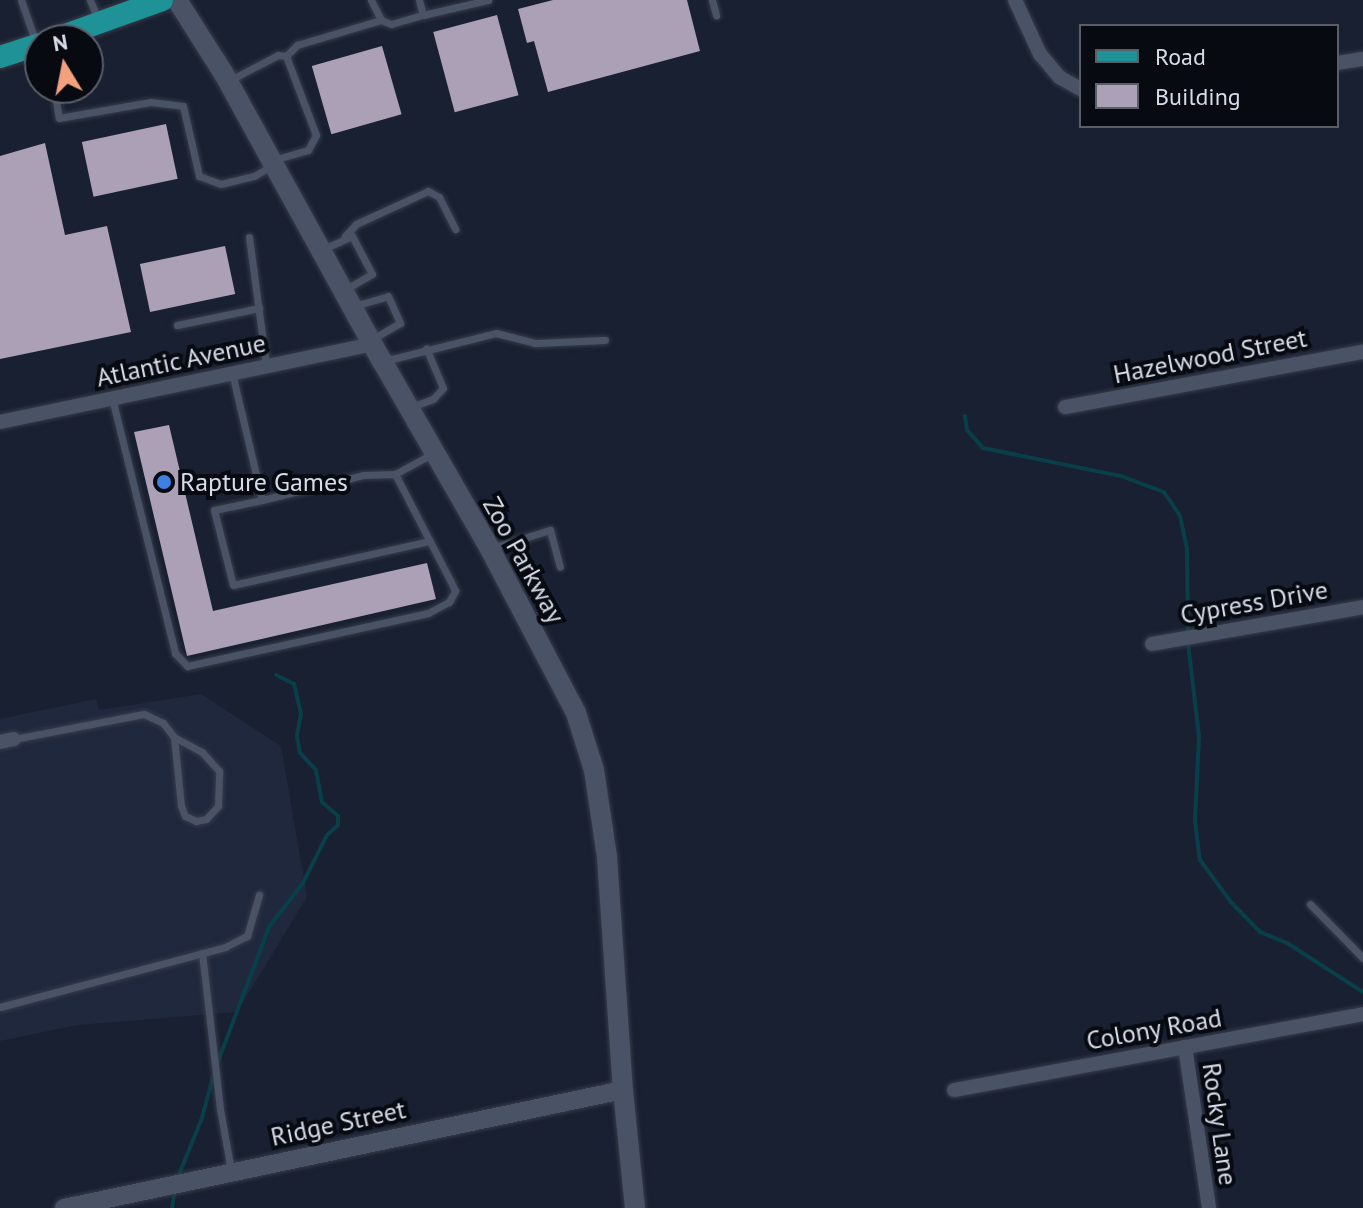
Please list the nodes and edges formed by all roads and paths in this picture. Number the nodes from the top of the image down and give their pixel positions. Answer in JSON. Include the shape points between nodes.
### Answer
{"nodes":[{"id":1,"x":21,"y":0,"type":"edge"},
{"id":2,"x":90,"y":0,"type":"edge"},
{"id":3,"x":162,"y":0,"type":"edge"},
{"id":4,"x":177,"y":0,"type":"edge"},
{"id":5,"x":371,"y":0,"type":"edge"},
{"id":6,"x":419,"y":0,"type":"edge"},
{"id":7,"x":488,"y":0,"type":"edge"},
{"id":8,"x":712,"y":0,"type":"edge"},
{"id":9,"x":1015,"y":0,"type":"edge"},
{"id":10,"x":423,"y":15,"type":"junction"},
{"id":11,"x":716,"y":15,"type":"dead end"},
{"id":12,"x":381,"y":20,"type":"junction"},
{"id":13,"x":33,"y":24,"type":"edge"},
{"id":14,"x":99,"y":24,"type":"joint"},
{"id":15,"x":24,"y":49,"type":"edge"},
{"id":16,"x":286,"y":56,"type":"junction"},
{"id":17,"x":0,"y":57,"type":"edge"},
{"id":18,"x":1363,"y":59,"type":"edge"},
{"id":19,"x":1339,"y":63,"type":"edge"},
{"id":20,"x":228,"y":81,"type":"junction"},
{"id":21,"x":1079,"y":88,"type":"edge"},
{"id":22,"x":57,"y":104,"type":"edge"},
{"id":23,"x":271,"y":163,"type":"junction"},
{"id":24,"x":455,"y":229,"type":"dead end"},
{"id":25,"x":345,"y":236,"type":"junction"},
{"id":26,"x":249,"y":237,"type":"dead end"},
{"id":27,"x":321,"y":250,"type":"junction"},
{"id":28,"x":348,"y":298,"type":"junction"},
{"id":29,"x":259,"y":308,"type":"junction"},
{"id":30,"x":177,"y":325,"type":"dead end"},
{"id":31,"x":605,"y":340,"type":"dead end"},
{"id":32,"x":426,"y":348,"type":"junction"},
{"id":33,"x":375,"y":349,"type":"junction"},
{"id":34,"x":1363,"y":352,"type":"edge"},
{"id":35,"x":266,"y":366,"type":"junction"},
{"id":36,"x":232,"y":373,"type":"junction"},
{"id":37,"x":112,"y":398,"type":"junction"},
{"id":38,"x":409,"y":407,"type":"junction"},
{"id":39,"x":1065,"y":407,"type":"dead end"},
{"id":40,"x":0,"y":422,"type":"edge"},
{"id":41,"x":434,"y":453,"type":"junction"},
{"id":42,"x":395,"y":474,"type":"junction"},
{"id":43,"x":262,"y":500,"type":"junction"},
{"id":44,"x":430,"y":541,"type":"junction"},
{"id":45,"x":490,"y":549,"type":"junction"},
{"id":46,"x":560,"y":567,"type":"dead end"},
{"id":47,"x":1363,"y":607,"type":"edge"},
{"id":48,"x":1152,"y":644,"type":"dead end"},
{"id":49,"x":174,"y":737,"type":"junction"},
{"id":50,"x":7,"y":741,"type":"edge"},
{"id":51,"x":259,"y":895,"type":"dead end"},
{"id":52,"x":1310,"y":904,"type":"dead end"},
{"id":53,"x":202,"y":953,"type":"junction"},
{"id":54,"x":1363,"y":958,"type":"edge"},
{"id":55,"x":0,"y":1007,"type":"edge"},
{"id":56,"x":1363,"y":1014,"type":"edge"},
{"id":57,"x":1185,"y":1047,"type":"junction"},
{"id":58,"x":623,"y":1090,"type":"junction"},
{"id":59,"x":954,"y":1090,"type":"dead end"},
{"id":60,"x":232,"y":1173,"type":"junction"},
{"id":61,"x":64,"y":1208,"type":"edge"},
{"id":62,"x":635,"y":1208,"type":"edge"},
{"id":63,"x":1209,"y":1208,"type":"edge"}],
"edges":[{"from":1,"to":13,"type":"lane"},
{"from":2,"to":14,"type":"lane"},
{"from":3,"to":14,"type":"main road"},
{"from":4,"to":20,"type":"main road","name":"Zoo Parkway"},
{"from":5,"to":12,"type":"lane"},
{"from":6,"to":10,"type":"lane"},
{"from":7,"to":10,"type":"lane"},
{"from":8,"to":11,"type":"lane"},
{"from":9,"to":21,"type":"street","via":[[1040,54],[1059,77]]},
{"from":10,"to":12,"type":"lane","via":[[391,24]]},
{"from":12,"to":16,"type":"lane","via":[[297,45]]},
{"from":15,"to":17,"type":"main road"},
{"from":16,"to":20,"type":"lane","via":[[278,55]]},
{"from":16,"to":23,"type":"lane","via":[[316,135],[308,150]]},
{"from":18,"to":19,"type":"street"},
{"from":20,"to":23,"type":"main road","name":"Zoo Parkway"},
{"from":22,"to":23,"type":"lane","via":[[59,118],[151,102],[183,106],[199,176],[221,184],[254,176]]},
{"from":23,"to":27,"type":"main road","name":"Zoo Parkway"},
{"from":24,"to":25,"type":"lane","via":[[439,197],[428,191],[356,224]]},
{"from":25,"to":27,"type":"lane"},
{"from":25,"to":28,"type":"lane","via":[[352,236],[372,274]]},
{"from":26,"to":29,"type":"lane"},
{"from":27,"to":28,"type":"main road","name":"Zoo Parkway"},
{"from":28,"to":33,"type":"main road","name":"Zoo Parkway"},
{"from":28,"to":33,"type":"lane","via":[[388,296],[400,323]]},
{"from":29,"to":30,"type":"lane"},
{"from":29,"to":35,"type":"lane"},
{"from":31,"to":32,"type":"lane","via":[[535,343],[496,333]]},
{"from":32,"to":33,"type":"lane"},
{"from":32,"to":38,"type":"lane","via":[[443,388],[433,399]]},
{"from":33,"to":35,"type":"street","name":"Atlantic Avenue"},
{"from":33,"to":38,"type":"main road","name":"Zoo Parkway"},
{"from":34,"to":39,"type":"street","name":"Hazelwood Street"},
{"from":35,"to":36,"type":"street","name":"Atlantic Avenue"},
{"from":36,"to":37,"type":"street","name":"Atlantic Avenue"},
{"from":36,"to":43,"type":"lane"},
{"from":37,"to":40,"type":"street","name":"Atlantic Avenue"},
{"from":37,"to":44,"type":"lane","via":[[175,653],[187,666],[440,608],[455,591]]},
{"from":38,"to":41,"type":"main road","name":"Zoo Parkway"},
{"from":41,"to":42,"type":"lane"},
{"from":41,"to":45,"type":"main road","name":"Zoo Parkway"},
{"from":42,"to":43,"type":"lane","via":[[364,475]]},
{"from":42,"to":44,"type":"lane"},
{"from":43,"to":44,"type":"lane","via":[[214,510],[233,585]]},
{"from":45,"to":46,"type":"lane","via":[[550,530]]},
{"from":45,"to":58,"type":"main road","name":"Zoo Parkway","via":[[576,713],[594,770],[607,857]]},
{"from":47,"to":48,"type":"street","name":"Cypress Drive"},
{"from":49,"to":49,"type":"lane","via":[[181,806],[185,816],[206,819],[218,806],[219,771],[202,752]]},
{"from":49,"to":50,"type":"lane","via":[[163,723],[144,714]]},
{"from":51,"to":53,"type":"lane","via":[[247,936]]},
{"from":52,"to":54,"type":"lane"},
{"from":53,"to":55,"type":"lane"},
{"from":53,"to":60,"type":"lane"},
{"from":56,"to":57,"type":"street","name":"Colony Road"},
{"from":57,"to":59,"type":"street","name":"Colony Road"},
{"from":57,"to":63,"type":"street","name":"Rocky Lane"},
{"from":58,"to":60,"type":"street","name":"Ridge Street"},
{"from":58,"to":62,"type":"main road","name":"Zoo Parkway"},
{"from":60,"to":61,"type":"street","name":"Ridge Street"}]}
